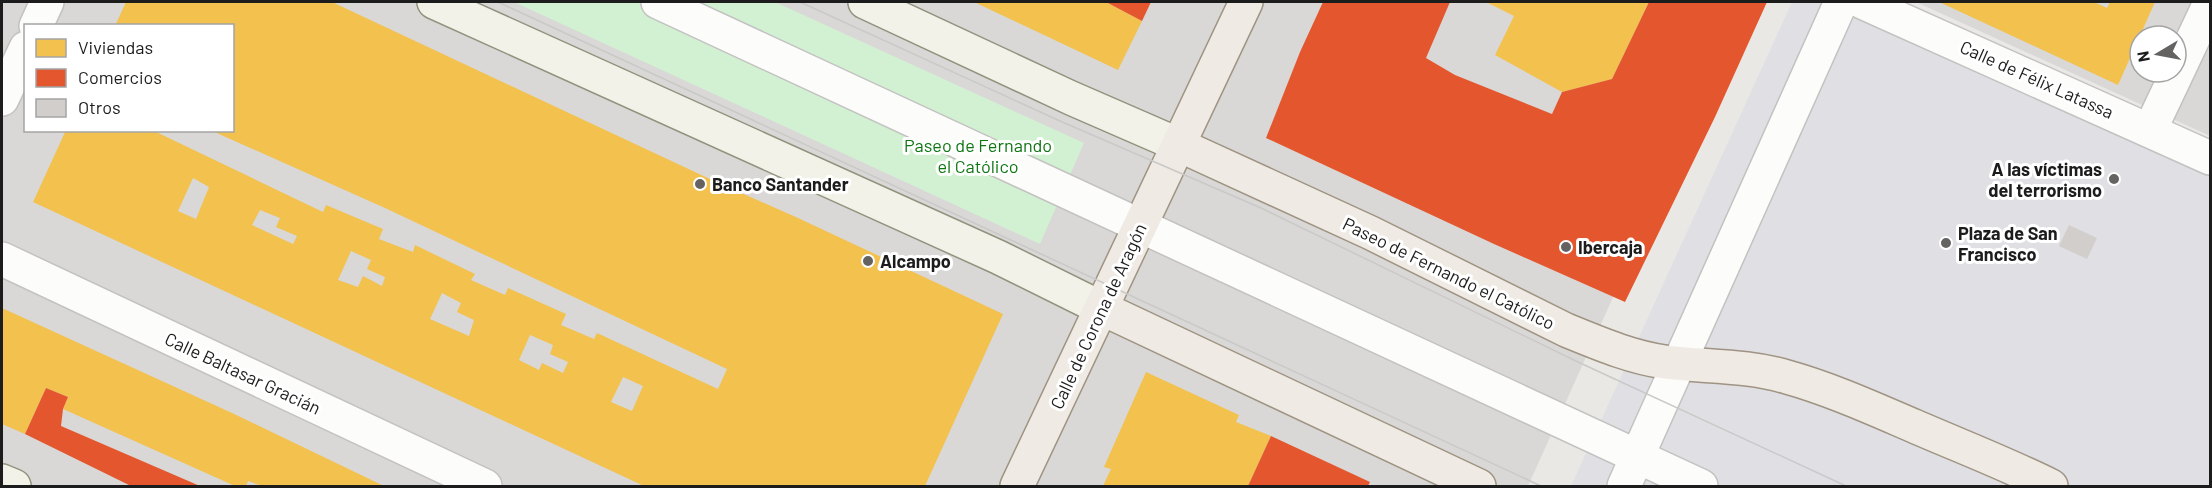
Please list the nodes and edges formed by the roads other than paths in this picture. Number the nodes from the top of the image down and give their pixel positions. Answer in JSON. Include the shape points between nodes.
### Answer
{"nodes":[{"id":1,"x":48,"y":2,"type":"edge"},
{"id":2,"x":434,"y":2,"type":"edge"},
{"id":3,"x":658,"y":2,"type":"edge"},
{"id":4,"x":865,"y":2,"type":"edge"},
{"id":5,"x":1246,"y":2,"type":"edge"},
{"id":6,"x":1841,"y":2,"type":"edge"},
{"id":7,"x":1863,"y":2,"type":"edge"},
{"id":8,"x":2211,"y":3,"type":"edge"},
{"id":9,"x":37,"y":24,"type":"edge"},
{"id":10,"x":24,"y":52,"type":"edge"},
{"id":11,"x":2,"y":99,"type":"edge"},
{"id":12,"x":2150,"y":130,"type":"junction"},
{"id":13,"x":1179,"y":145,"type":"junction"},
{"id":14,"x":2211,"y":158,"type":"edge"},
{"id":15,"x":1140,"y":226,"type":"junction"},
{"id":16,"x":2,"y":259,"type":"edge"},
{"id":17,"x":1101,"y":308,"type":"junction"},
{"id":18,"x":1680,"y":363,"type":"junction"},
{"id":19,"x":1637,"y":457,"type":"junction"},
{"id":20,"x":2,"y":481,"type":"edge"},
{"id":21,"x":14,"y":486,"type":"edge"},
{"id":22,"x":485,"y":486,"type":"edge"},
{"id":23,"x":1017,"y":486,"type":"edge"},
{"id":24,"x":1479,"y":486,"type":"edge"},
{"id":25,"x":1624,"y":486,"type":"edge"},
{"id":26,"x":1701,"y":486,"type":"edge"},
{"id":27,"x":2052,"y":486,"type":"edge"}],
"edges":[{"from":1,"to":9,"type":"street"},
{"from":2,"to":17,"type":"main road","via":[[998,257]]},
{"from":3,"to":15,"type":"street"},
{"from":4,"to":13,"type":"main road","name":"Paseo de Fernando el Católico"},
{"from":5,"to":13,"type":"main road","name":"Calle de Corona de Aragón"},
{"from":6,"to":18,"type":"street"},
{"from":7,"to":12,"type":"street","name":"Calle de Félix Latassa"},
{"from":8,"to":12,"type":"street"},
{"from":10,"to":11,"type":"street"},
{"from":12,"to":14,"type":"street","name":"Calle de Félix Latassa"},
{"from":13,"to":15,"type":"main road","name":"Calle de Corona de Aragón"},
{"from":13,"to":18,"type":"main road","name":"Paseo de Fernando el Católico","via":[[1371,233],[1566,330],[1631,355]]},
{"from":15,"to":17,"type":"main road","name":"Calle de Corona de Aragón"},
{"from":15,"to":19,"type":"street"},
{"from":16,"to":22,"type":"street","name":"Calle Baltasar Gracián"},
{"from":17,"to":23,"type":"main road","name":"Calle de Corona de Aragón"},
{"from":17,"to":24,"type":"main road"},
{"from":18,"to":19,"type":"street"},
{"from":18,"to":27,"type":"main road","name":"Paseo de Fernando el Católico","via":[[1726,365],[1797,380]]},
{"from":19,"to":25,"type":"street"},
{"from":19,"to":26,"type":"street"},
{"from":20,"to":21,"type":"main road"}]}
